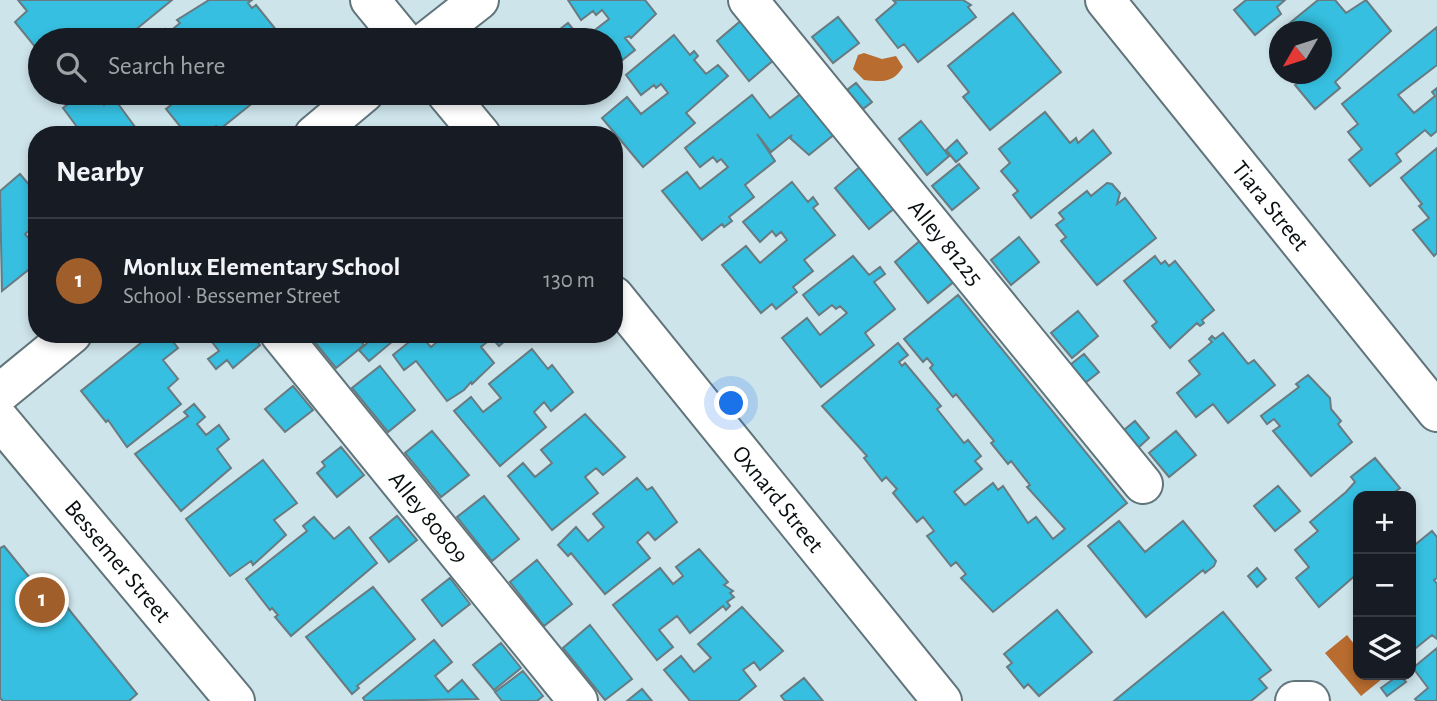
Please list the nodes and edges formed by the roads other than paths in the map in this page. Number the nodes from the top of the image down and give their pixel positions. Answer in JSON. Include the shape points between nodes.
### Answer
{"nodes":[{"id":1,"x":370,"y":0,"type":"edge"},
{"id":2,"x":479,"y":0,"type":"edge"},
{"id":3,"x":748,"y":0,"type":"edge"},
{"id":4,"x":1105,"y":0,"type":"edge"},
{"id":5,"x":393,"y":28,"type":"edge"},
{"id":6,"x":443,"y":28,"type":"edge"},
{"id":7,"x":350,"y":105,"type":"edge"},
{"id":8,"x":456,"y":105,"type":"edge"},
{"id":9,"x":325,"y":126,"type":"edge"},
{"id":10,"x":474,"y":126,"type":"edge"},
{"id":11,"x":623,"y":307,"type":"edge"},
{"id":12,"x":61,"y":343,"type":"edge"},
{"id":13,"x":287,"y":343,"type":"edge"},
{"id":14,"x":0,"y":393,"type":"edge"},
{"id":15,"x":1437,"y":412,"type":"edge"},
{"id":16,"x":0,"y":421,"type":"edge"},
{"id":17,"x":1143,"y":484,"type":"dead end"},
{"id":18,"x":235,"y":701,"type":"edge"},
{"id":19,"x":578,"y":701,"type":"edge"},
{"id":20,"x":943,"y":701,"type":"edge"},
{"id":21,"x":1295,"y":701,"type":"edge"},
{"id":22,"x":1310,"y":701,"type":"edge"}],
"edges":[{"from":1,"to":5,"type":"street"},
{"from":2,"to":6,"type":"street"},
{"from":3,"to":17,"type":"street","name":"Alley 81225"},
{"from":4,"to":15,"type":"street","name":"Tiara Street"},
{"from":7,"to":9,"type":"street"},
{"from":8,"to":10,"type":"street"},
{"from":11,"to":20,"type":"street","name":"Oxnard Street"},
{"from":12,"to":14,"type":"street"},
{"from":13,"to":19,"type":"street","name":"Alley 80809"},
{"from":16,"to":18,"type":"street","name":"Bessemer Street"},
{"from":21,"to":22,"type":"street"}]}
